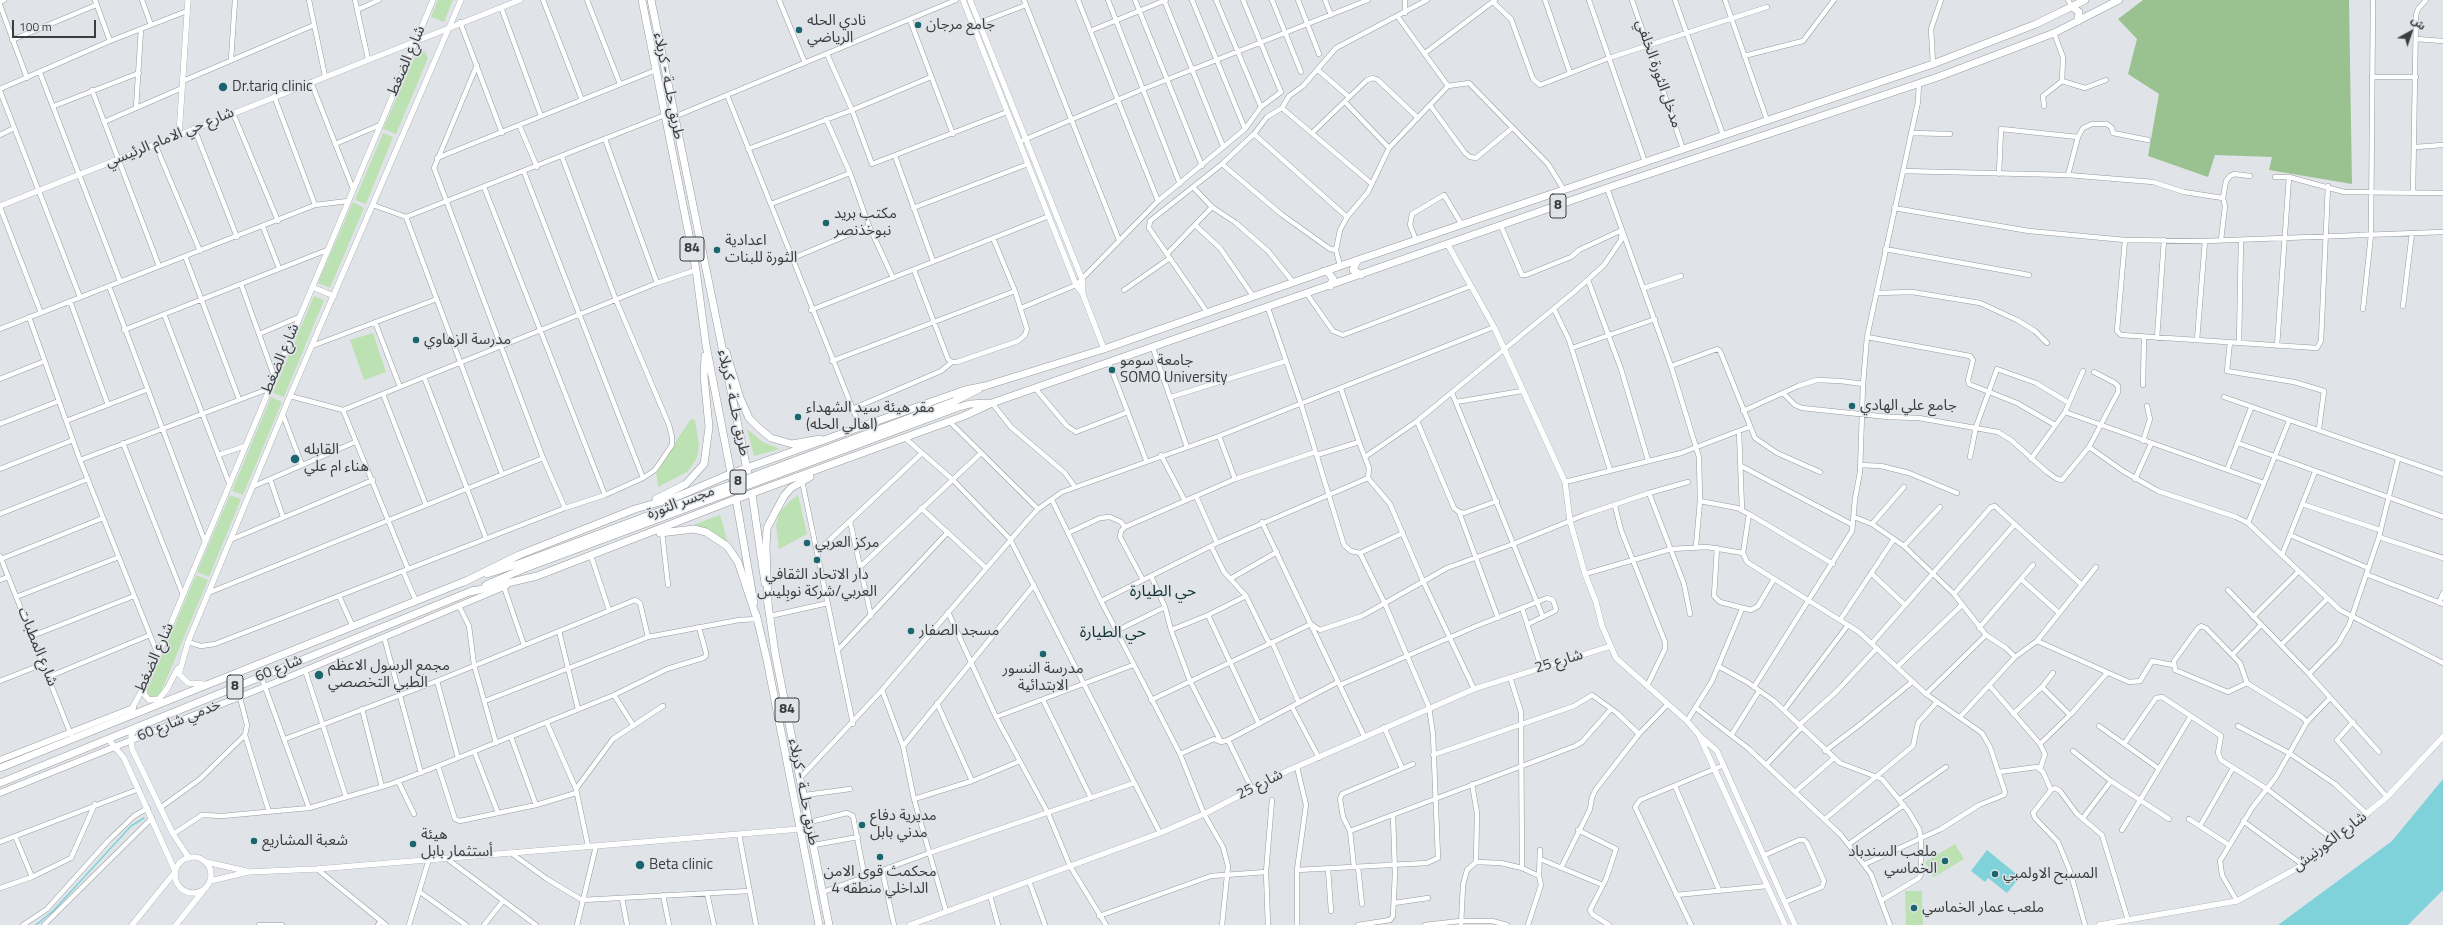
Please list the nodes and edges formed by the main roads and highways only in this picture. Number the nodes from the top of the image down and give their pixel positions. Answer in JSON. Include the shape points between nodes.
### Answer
{"nodes":[{"id":1,"x":642,"y":0,"type":"edge"},
{"id":2,"x":651,"y":0,"type":"edge"},
{"id":3,"x":2086,"y":0,"type":"edge"},
{"id":4,"x":2102,"y":0,"type":"edge"},
{"id":5,"x":2120,"y":0,"type":"edge"},
{"id":6,"x":2070,"y":4,"type":"edge"},
{"id":7,"x":2112,"y":5,"type":"junction"},
{"id":8,"x":2078,"y":21,"type":"junction"},
{"id":9,"x":1357,"y":261,"type":"junction"},
{"id":10,"x":1324,"y":272,"type":"junction"},
{"id":11,"x":1360,"y":275,"type":"junction"},
{"id":12,"x":1330,"y":286,"type":"junction"},
{"id":13,"x":717,"y":330,"type":"junction"},
{"id":14,"x":706,"y":345,"type":"junction"},
{"id":15,"x":985,"y":386,"type":"junction"},
{"id":16,"x":992,"y":403,"type":"junction"},
{"id":17,"x":956,"y":405,"type":"junction"},
{"id":18,"x":836,"y":437,"type":"junction"},
{"id":19,"x":788,"y":454,"type":"junction"},
{"id":20,"x":747,"y":468,"type":"junction"},
{"id":21,"x":730,"y":474,"type":"junction"},
{"id":22,"x":801,"y":479,"type":"junction"},
{"id":23,"x":752,"y":494,"type":"junction"},
{"id":24,"x":674,"y":498,"type":"junction"},
{"id":25,"x":736,"y":499,"type":"junction"},
{"id":26,"x":635,"y":509,"type":"junction"},
{"id":27,"x":683,"y":520,"type":"junction"},
{"id":28,"x":644,"y":536,"type":"junction"},
{"id":29,"x":522,"y":566,"type":"junction"},
{"id":30,"x":464,"y":582,"type":"junction"},
{"id":31,"x":512,"y":583,"type":"junction"},
{"id":32,"x":470,"y":592,"type":"junction"},
{"id":33,"x":768,"y":603,"type":"junction"},
{"id":34,"x":757,"y":619,"type":"junction"},
{"id":35,"x":774,"y":649,"type":"junction"},
{"id":36,"x":765,"y":650,"type":"junction"},
{"id":37,"x":776,"y":658,"type":"junction"},
{"id":38,"x":767,"y":660,"type":"junction"},
{"id":39,"x":133,"y":708,"type":"road end"},
{"id":40,"x":72,"y":735,"type":"junction"},
{"id":41,"x":0,"y":760,"type":"edge"},
{"id":42,"x":0,"y":768,"type":"edge"},
{"id":43,"x":0,"y":783,"type":"edge"},
{"id":44,"x":0,"y":793,"type":"edge"},
{"id":45,"x":818,"y":925,"type":"edge"},
{"id":46,"x":829,"y":925,"type":"edge"}],
"edges":[{"from":1,"to":14,"type":"main road","name":"طريق حلــة - كربلاء","number":"84","via":[[696,270]]},
{"from":2,"to":13,"type":"main road","name":"طريق حلــة - كربلاء","number":"84"},
{"from":3,"to":6,"type":"main road","number":"8"},
{"from":4,"to":7,"type":"main road"},
{"from":5,"to":7,"type":"main road","number":"8"},
{"from":6,"to":8,"type":"main road","via":[[2079,12]]},
{"from":6,"to":9,"type":"main road","number":"8","via":[[1933,64]]},
{"from":7,"to":8,"type":"main road","number":"8"},
{"from":8,"to":11,"type":"main road","number":"8","via":[[1919,83],[1607,188]]},
{"from":9,"to":10,"type":"main road","number":"8"},
{"from":9,"to":11,"type":"main road","via":[[1353,270]]},
{"from":10,"to":12,"type":"main road","via":[[1331,275]]},
{"from":10,"to":15,"type":"main road","number":"8","via":[[1104,349]]},
{"from":11,"to":12,"type":"main road","number":"8"},
{"from":12,"to":16,"type":"main road","number":"8"},
{"from":13,"to":18,"type":"main road","via":[[740,398],[749,418],[760,429],[771,438],[792,444]]},
{"from":13,"to":20,"type":"main road","name":"طريق حلــة - كربلاء","number":"84"},
{"from":14,"to":21,"type":"main road","name":"طريق حلــة - كربلاء","number":"84"},
{"from":14,"to":26,"type":"main road","via":[[704,376],[709,427],[704,464],[686,484]]},
{"from":15,"to":17,"type":"main road","name":"مجسر الثورة","number":"8"},
{"from":15,"to":18,"type":"main road","via":[[965,390]]},
{"from":16,"to":17,"type":"main road","name":"مجسر الثورة","number":"8"},
{"from":16,"to":22,"type":"main road","via":[[842,460]]},
{"from":17,"to":29,"type":"main road","name":"مجسر الثورة","number":"8","bridge":true},
{"from":18,"to":19,"type":"main road"},
{"from":19,"to":20,"type":"main road"},
{"from":19,"to":22,"type":"main road","via":[[784,459],[786,469],[790,475]]},
{"from":20,"to":21,"type":"main road"},
{"from":20,"to":23,"type":"main road","name":"طريق حلــة - كربلاء","number":"84"},
{"from":21,"to":24,"type":"main road"},
{"from":21,"to":25,"type":"main road","name":"طريق حلــة - كربلاء","number":"84"},
{"from":22,"to":23,"type":"main road"},
{"from":22,"to":33,"type":"main road","via":[[784,496],[766,533]]},
{"from":23,"to":25,"type":"main road"},
{"from":23,"to":33,"type":"main road","name":"طريق حلــة - كربلاء","number":"84"},
{"from":24,"to":26,"type":"main road"},
{"from":24,"to":27,"type":"main road","via":[[682,499],[688,505],[688,516]]},
{"from":25,"to":27,"type":"main road"},
{"from":25,"to":34,"type":"main road","name":"طريق حلــة - كربلاء","number":"84"},
{"from":26,"to":30,"type":"main road","via":[[519,555]]},
{"from":27,"to":28,"type":"main road"},
{"from":28,"to":31,"type":"main road"},
{"from":28,"to":34,"type":"main road","via":[[694,529],[706,532],[727,546],[738,562]]},
{"from":29,"to":30,"type":"main road","name":"مجسر الثورة","number":"8"},
{"from":29,"to":32,"type":"main road","name":"مجسر الثورة","number":"8"},
{"from":30,"to":40,"type":"main road","name":"شارع 60","number":"8","via":[[128,717]]},
{"from":31,"to":32,"type":"main road"},
{"from":31,"to":44,"type":"main road","name":"خدمي شارع 60","via":[[265,687]]},
{"from":32,"to":43,"type":"main road","name":"شارع 60","number":"8"},
{"from":33,"to":35,"type":"main road","name":"طريق حلــة - كربلاء","number":"84"},
{"from":34,"to":36,"type":"main road","name":"طريق حلــة - كربلاء","number":"84"},
{"from":35,"to":36,"type":"main road"},
{"from":35,"to":37,"type":"main road","name":"طريق حلــة - كربلاء","number":"84"},
{"from":36,"to":38,"type":"main road","name":"طريق حلــة - كربلاء","number":"84"},
{"from":37,"to":38,"type":"main road"},
{"from":37,"to":46,"type":"main road","name":"طريق حلــة - كربلاء","number":"84"},
{"from":38,"to":45,"type":"main road","name":"طريق حلــة - كربلاء","number":"84"},
{"from":39,"to":40,"type":"main road","name":"خدمي شارع 60"},
{"from":40,"to":41,"type":"main road","name":"خدمي شارع 60"},
{"from":40,"to":42,"type":"main road","name":"شارع 60","number":"8"}]}
